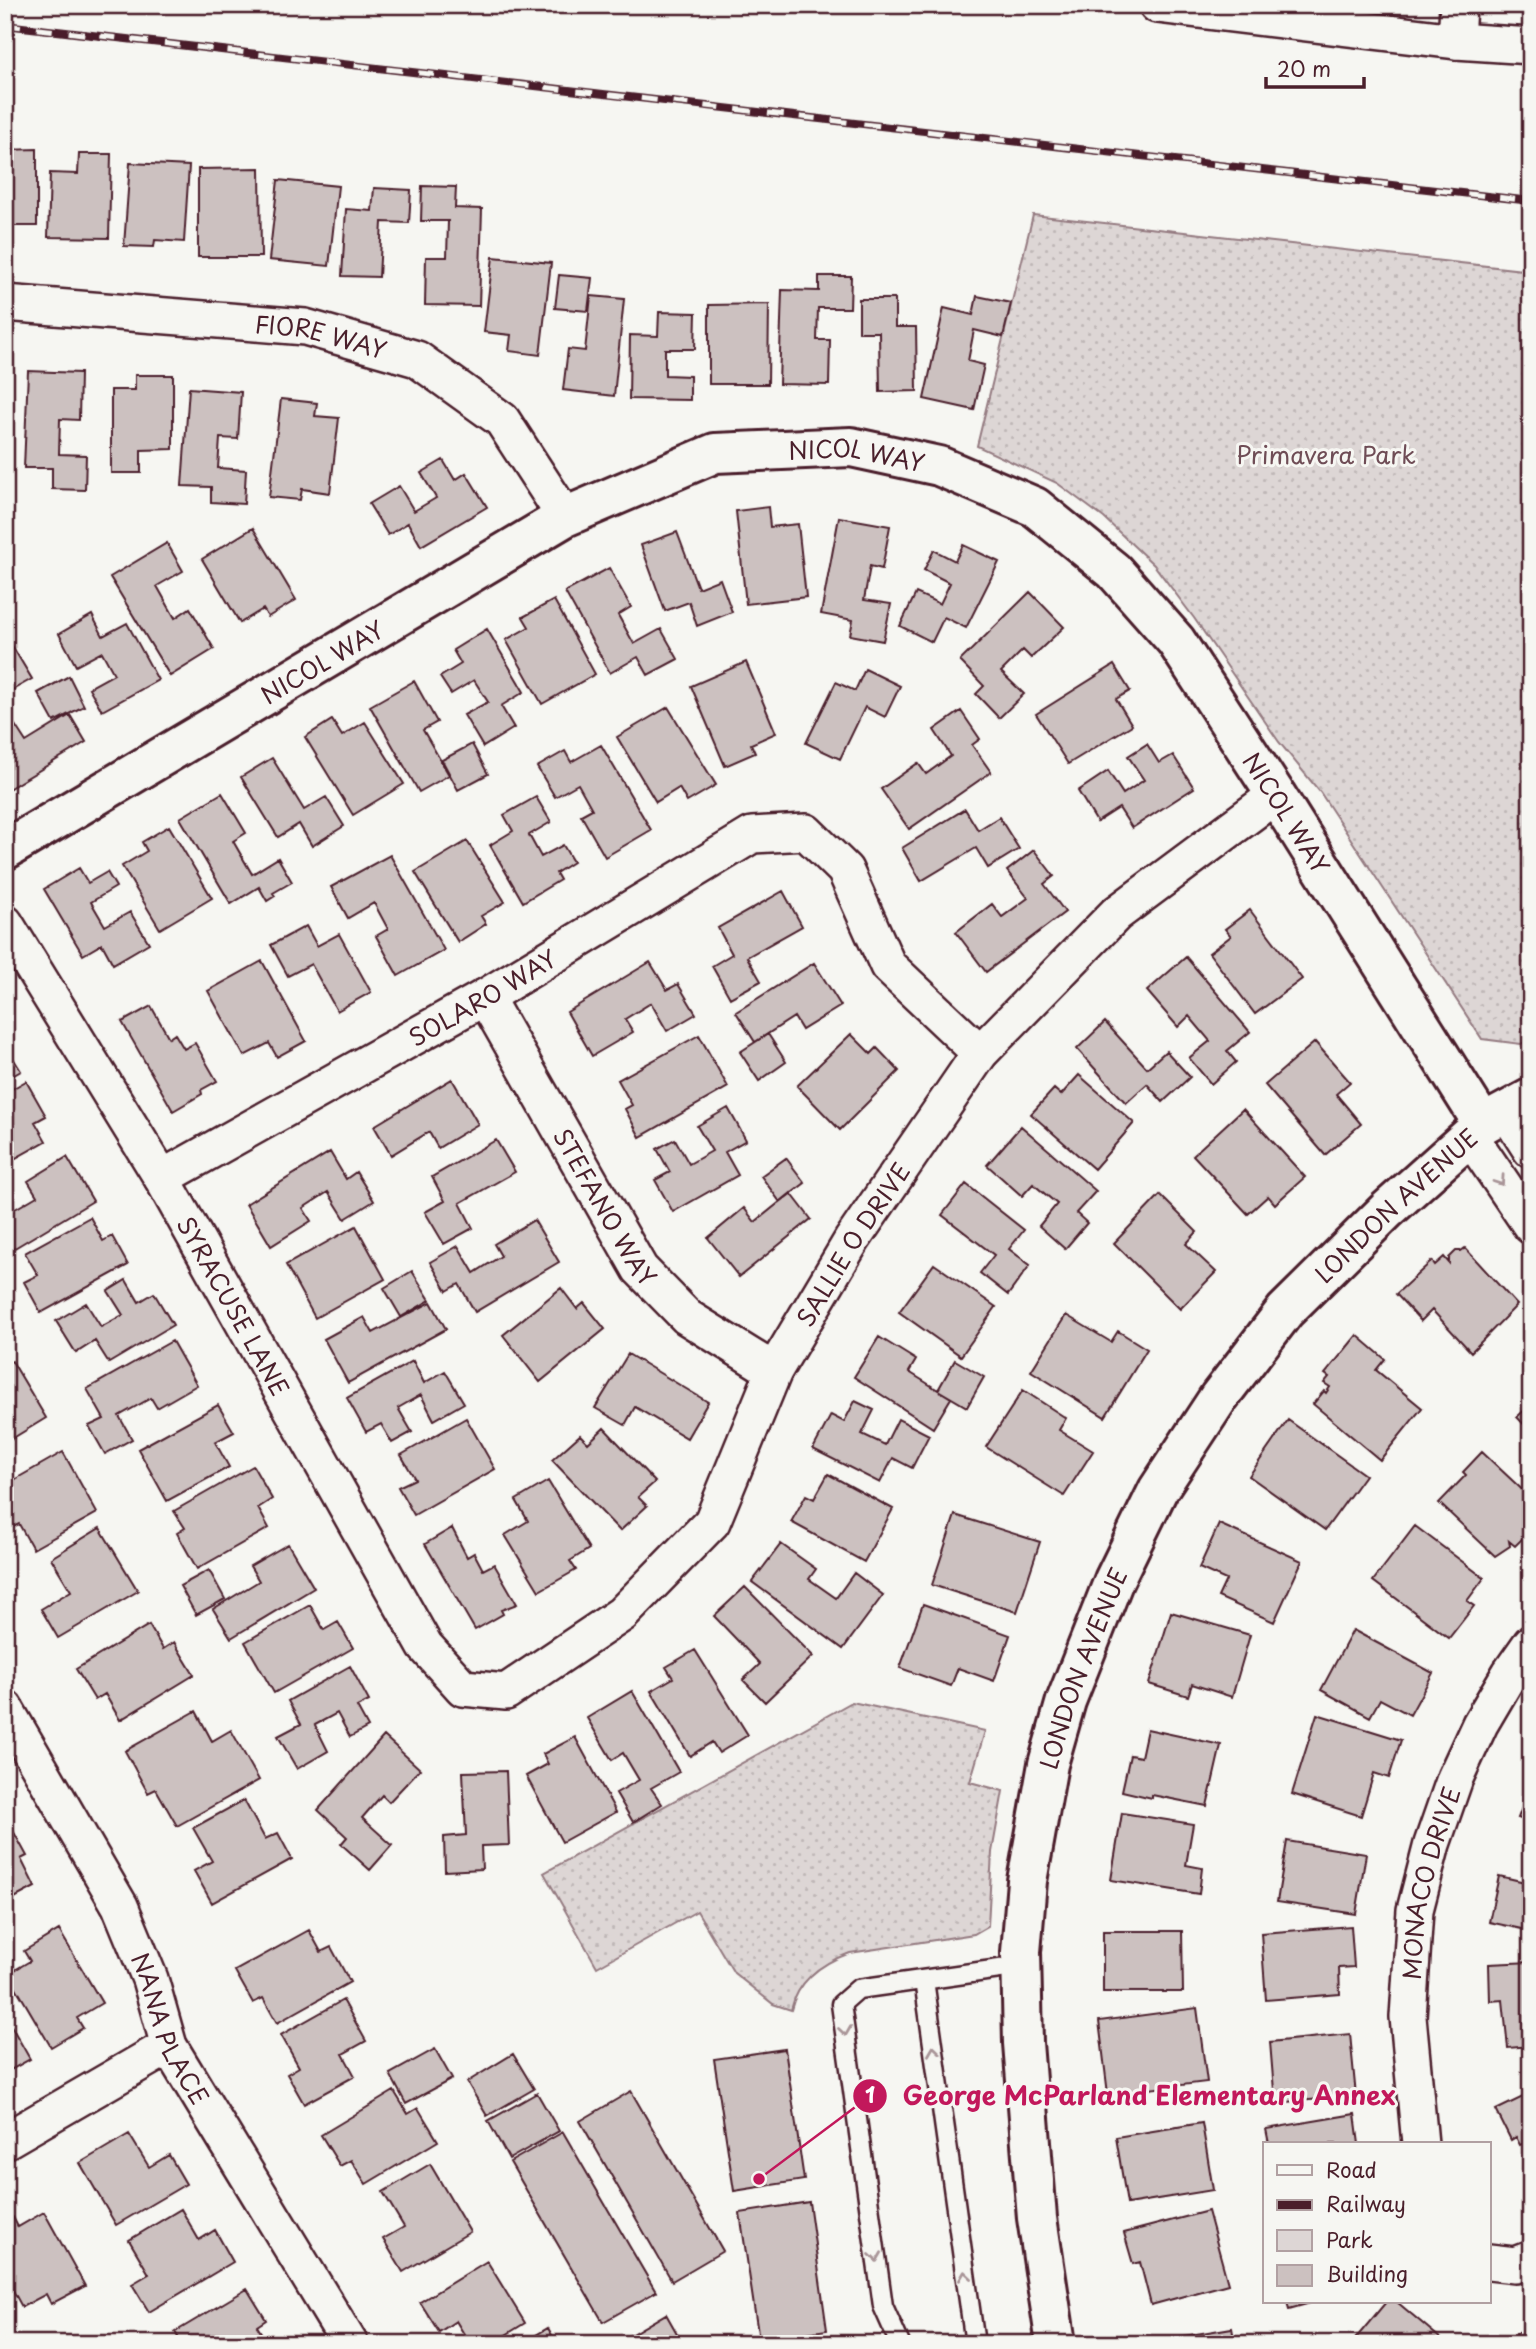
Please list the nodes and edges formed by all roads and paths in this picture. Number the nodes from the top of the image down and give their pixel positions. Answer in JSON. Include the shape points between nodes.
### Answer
{"nodes":[{"id":1,"x":1157,"y":5,"type":"edge"},
{"id":2,"x":1458,"y":5,"type":"edge"},
{"id":3,"x":1456,"y":41,"type":"junction"},
{"id":4,"x":1531,"y":46,"type":"edge"},
{"id":5,"x":5,"y":303,"type":"edge"},
{"id":6,"x":565,"y":517,"type":"junction"},
{"id":7,"x":1276,"y":795,"type":"junction"},
{"id":8,"x":5,"y":850,"type":"edge"},
{"id":9,"x":5,"y":923,"type":"edge"},
{"id":10,"x":485,"y":997,"type":"junction"},
{"id":11,"x":980,"y":1053,"type":"junction"},
{"id":12,"x":1498,"y":1118,"type":"edge"},
{"id":13,"x":1531,"y":1150,"type":"edge"},
{"id":14,"x":162,"y":1178,"type":"junction"},
{"id":15,"x":1531,"y":1226,"type":"edge"},
{"id":16,"x":774,"y":1371,"type":"junction"},
{"id":17,"x":1531,"y":1643,"type":"edge"},
{"id":18,"x":463,"y":1688,"type":"joint"},
{"id":19,"x":5,"y":1709,"type":"edge"},
{"id":20,"x":1021,"y":1966,"type":"junction"},
{"id":21,"x":924,"y":1980,"type":"junction"},
{"id":22,"x":169,"y":2046,"type":"junction"},
{"id":23,"x":5,"y":2141,"type":"edge"},
{"id":24,"x":1420,"y":2142,"type":"edge"},
{"id":25,"x":1531,"y":2259,"type":"edge"},
{"id":26,"x":1492,"y":2262,"type":"edge"},
{"id":27,"x":350,"y":2344,"type":"edge"},
{"id":28,"x":900,"y":2344,"type":"edge"},
{"id":29,"x":975,"y":2344,"type":"edge"},
{"id":30,"x":1056,"y":2344,"type":"edge"}],
"edges":[{"from":1,"to":3,"type":"street"},
{"from":2,"to":3,"type":"street"},
{"from":3,"to":4,"type":"street"},
{"from":5,"to":6,"type":"street","name":"FIORE WAY","via":[[305,327],[417,359],[502,420]]},
{"from":6,"to":7,"type":"street","name":"NICOL WAY","via":[[716,453],[851,447],[939,466],[1035,507],[1114,571],[1176,641]]},
{"from":6,"to":8,"type":"street","name":"NICOL WAY"},
{"from":7,"to":11,"type":"street","name":"SALLIE O DRIVE","via":[[1115,914]]},
{"from":7,"to":12,"type":"street","name":"NICOL WAY"},
{"from":9,"to":14,"type":"street","name":"SYRACUSE LANE"},
{"from":10,"to":11,"type":"street","name":"SOLARO WAY","via":[[752,835],[806,832],[845,870],[888,967]]},
{"from":10,"to":14,"type":"street","name":"SOLARO WAY"},
{"from":10,"to":16,"type":"street","name":"STEFANO WAY","via":[[640,1269],[687,1317]]},
{"from":11,"to":16,"type":"street","name":"SALLIE O DRIVE","via":[[852,1240]]},
{"from":12,"to":13,"type":"street","name":"NICOL WAY"},
{"from":12,"to":15,"type":"street","name":"NICOL WAY","one_way":true},
{"from":12,"to":20,"type":"street","name":"LONDON AVENUE","via":[[1387,1210],[1284,1311],[1219,1397],[1158,1490],[1066,1701],[1048,1764],[1027,1881]]},
{"from":14,"to":18,"type":"street","name":"SYRACUSE LANE","via":[[425,1646]]},
{"from":16,"to":18,"type":"street","name":"SALLIE O DRIVE","via":[[712,1522],[622,1614],[506,1692]]},
{"from":17,"to":24,"type":"street","name":"MONACO DRIVE","via":[[1480,1724],[1455,1778],[1415,1910],[1408,2017]]},
{"from":19,"to":22,"type":"street","name":"NANA PLACE","via":[[120,1906],[150,1979]]},
{"from":20,"to":21,"type":"lane"},
{"from":20,"to":30,"type":"street","name":"LONDON AVENUE","via":[[1037,2218]]},
{"from":21,"to":28,"type":"lane","one_way":true,"via":[[858,1989],[841,2004],[883,2306]]},
{"from":29,"to":21,"type":"lane","one_way":true},
{"from":22,"to":23,"type":"street"},
{"from":22,"to":27,"type":"street","name":"NANA PLACE"},
{"from":25,"to":26,"type":"street","via":[[1515,2265]]}]}
